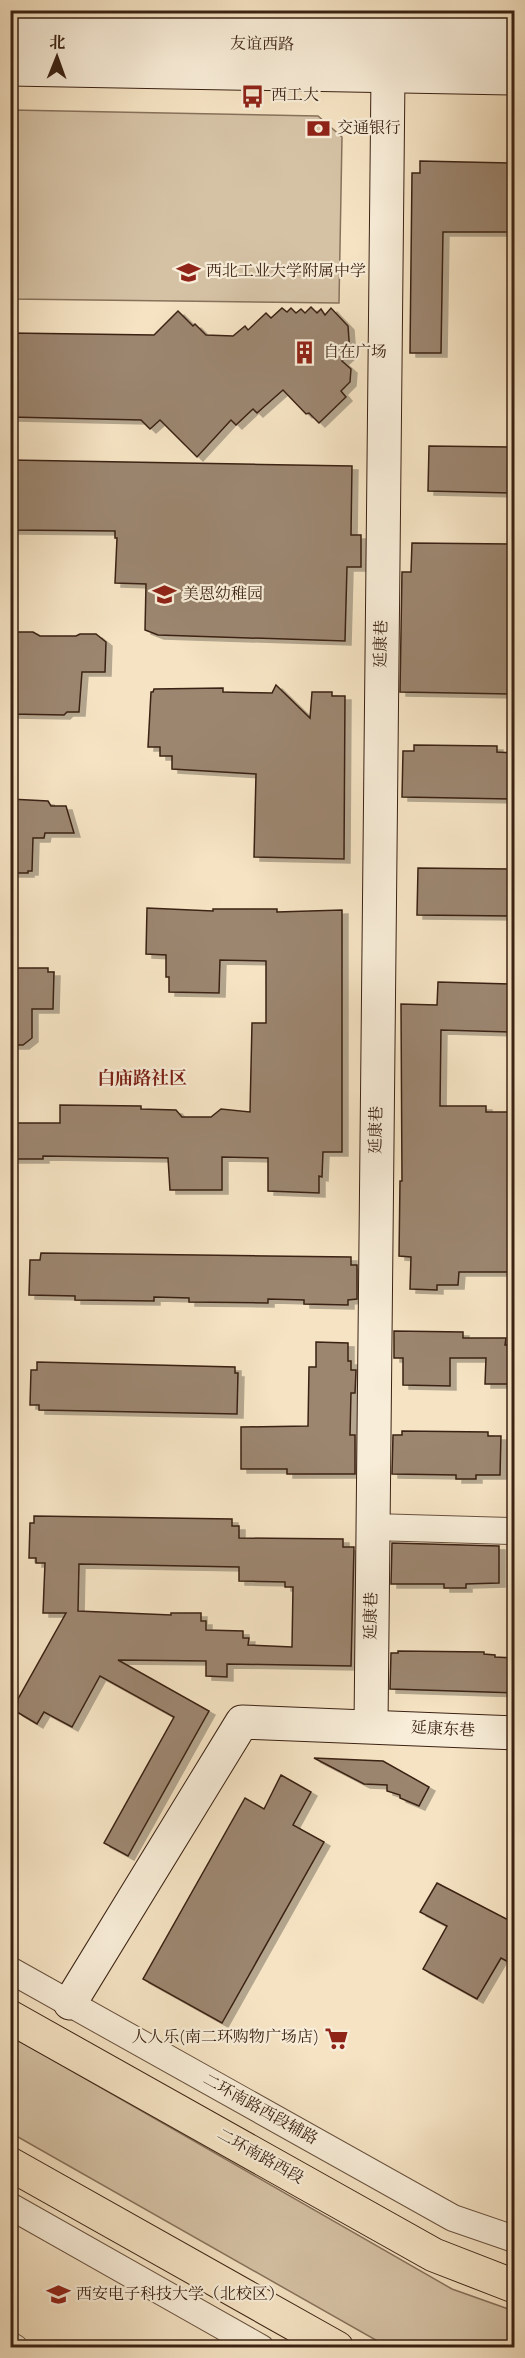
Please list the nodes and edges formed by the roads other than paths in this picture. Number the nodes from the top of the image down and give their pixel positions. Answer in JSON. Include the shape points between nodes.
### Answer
{"nodes":[{"id":1,"x":10,"y":17,"type":"edge"},
{"id":2,"x":514,"y":25,"type":"edge"},
{"id":3,"x":10,"y":41,"type":"edge"},
{"id":4,"x":514,"y":48,"type":"edge"},
{"id":5,"x":10,"y":69,"type":"edge"},
{"id":6,"x":388,"y":75,"type":"junction"},
{"id":7,"x":514,"y":78,"type":"edge"},
{"id":8,"x":373,"y":1527,"type":"junction"},
{"id":9,"x":514,"y":1532,"type":"edge"},
{"id":10,"x":371,"y":1726,"type":"junction"},
{"id":11,"x":514,"y":1733,"type":"edge"},
{"id":12,"x":10,"y":1970,"type":"edge"},
{"id":13,"x":70,"y":2003,"type":"junction"},
{"id":14,"x":10,"y":2017,"type":"edge"},
{"id":15,"x":10,"y":2164,"type":"edge"},
{"id":16,"x":10,"y":2206,"type":"edge"},
{"id":17,"x":514,"y":2239,"type":"edge"},
{"id":18,"x":514,"y":2286,"type":"edge"},
{"id":19,"x":10,"y":2345,"type":"edge"},
{"id":20,"x":15,"y":2348,"type":"edge"},
{"id":21,"x":261,"y":2348,"type":"edge"},
{"id":22,"x":337,"y":2348,"type":"edge"}],
"edges":[{"from":1,"to":2,"type":"street","name":"友谊西路"},
{"from":3,"to":4,"type":"street","name":"友谊西路"},
{"from":5,"to":6,"type":"street"},
{"from":6,"to":7,"type":"street"},
{"from":6,"to":8,"type":"street","name":"延康巷"},
{"from":8,"to":9,"type":"street"},
{"from":8,"to":10,"type":"street","name":"延康巷"},
{"from":10,"to":11,"type":"street","name":"延康东巷"},
{"from":10,"to":13,"type":"street","via":[[242,1722]]},
{"from":12,"to":13,"type":"street","name":"二环南路西段辅路"},
{"from":13,"to":17,"type":"street","name":"二环南路西段辅路","via":[[453,2218]]},
{"from":14,"to":18,"type":"highway","name":"二环南路西段","via":[[434,2255]]},
{"from":15,"to":22,"type":"highway"},
{"from":16,"to":21,"type":"street"},
{"from":19,"to":20,"type":"street"}]}
